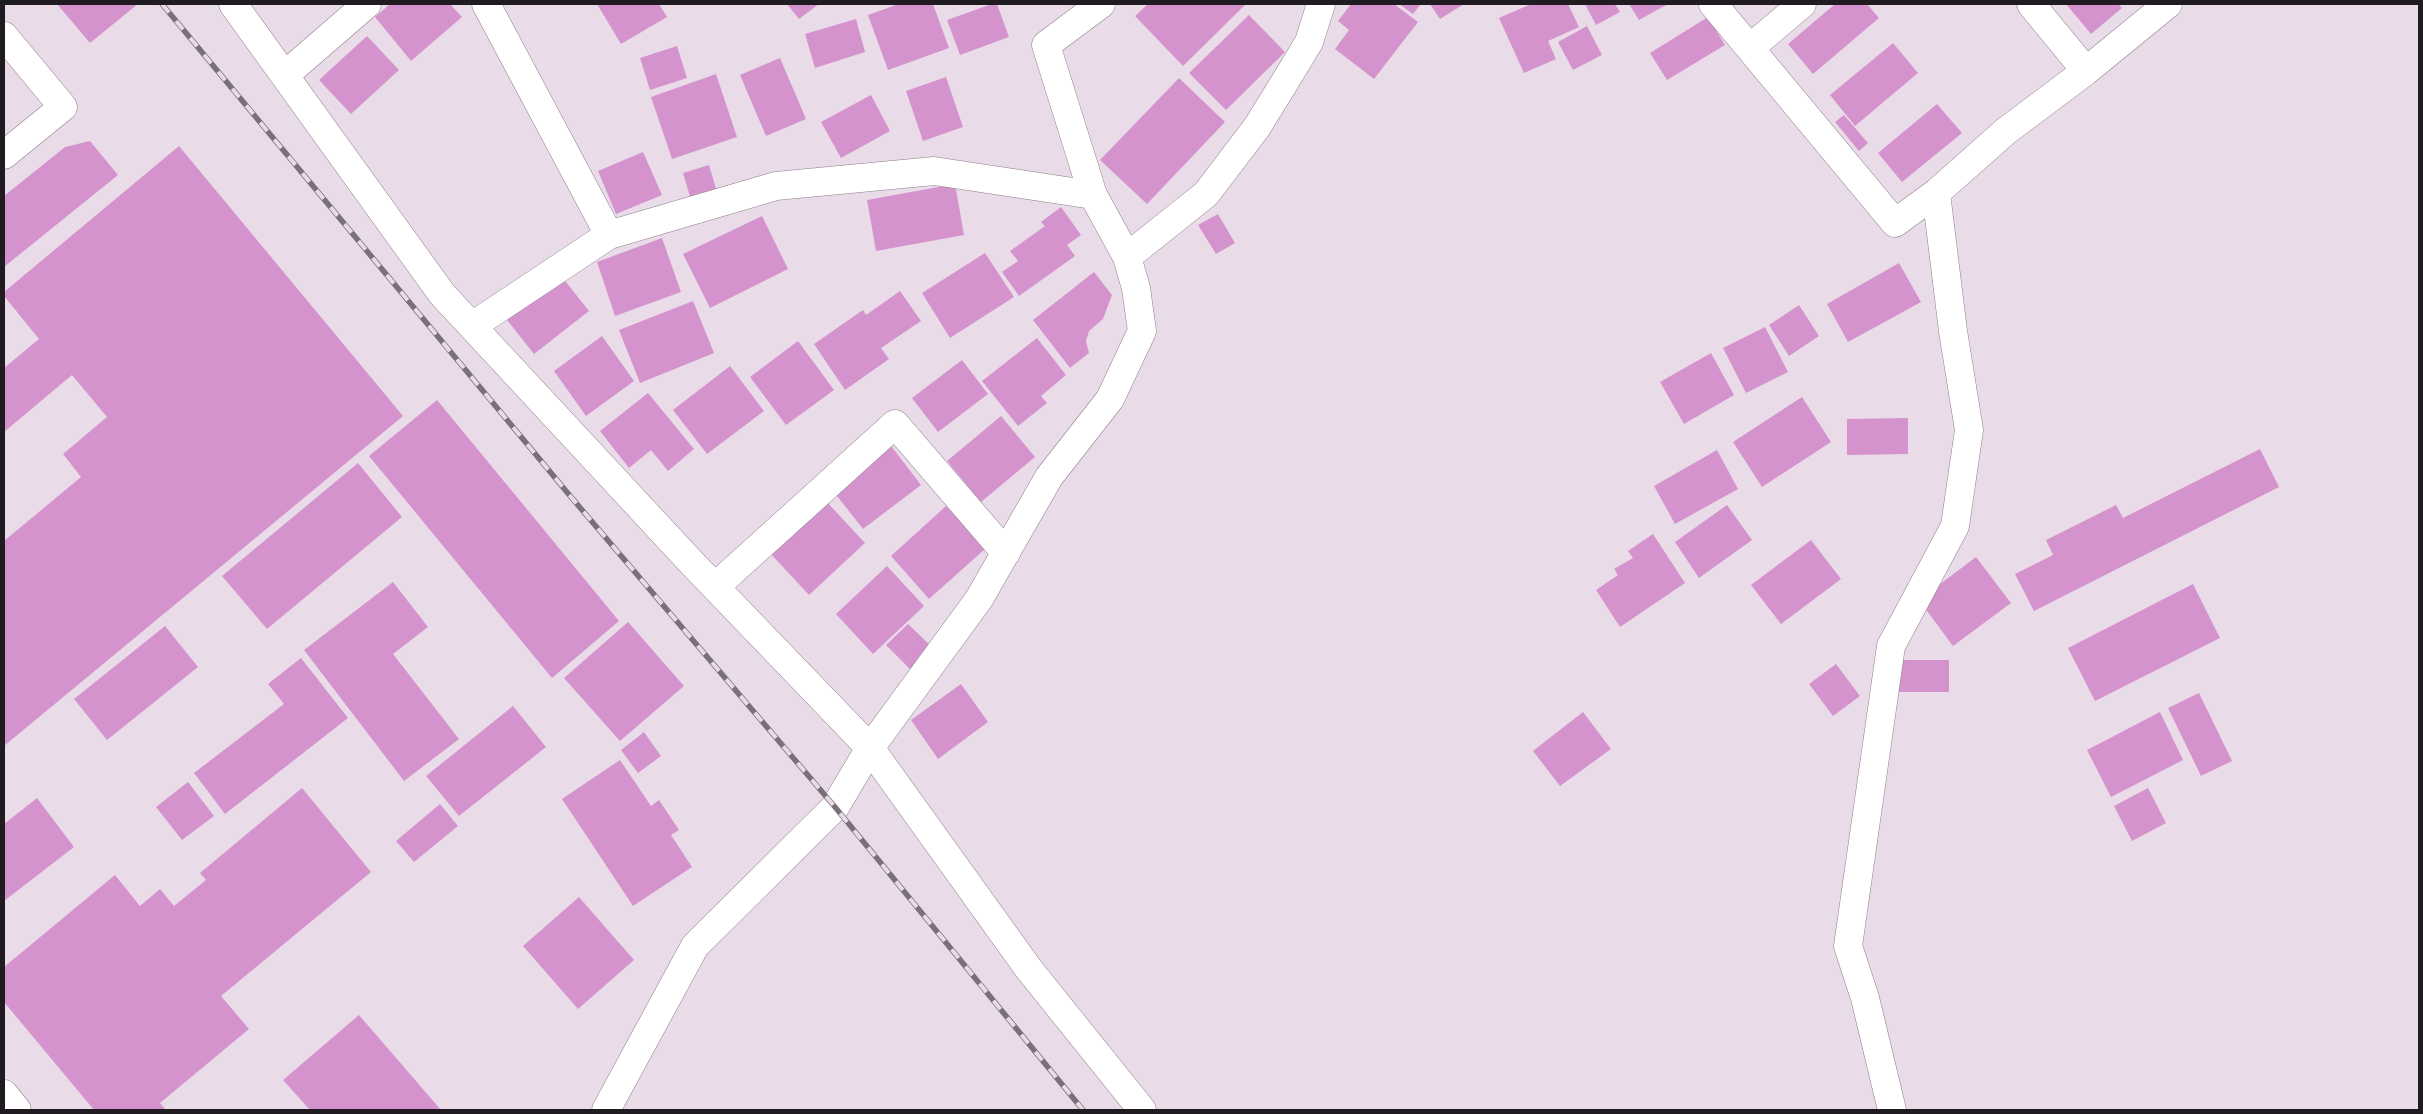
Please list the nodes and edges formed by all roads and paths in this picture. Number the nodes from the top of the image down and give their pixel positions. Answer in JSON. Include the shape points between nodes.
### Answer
{"nodes":[{"id":1,"x":233,"y":4,"type":"edge"},
{"id":2,"x":367,"y":4,"type":"edge"},
{"id":3,"x":486,"y":4,"type":"edge"},
{"id":4,"x":1101,"y":4,"type":"edge"},
{"id":5,"x":1322,"y":4,"type":"edge"},
{"id":6,"x":1713,"y":4,"type":"edge"},
{"id":7,"x":1802,"y":4,"type":"edge"},
{"id":8,"x":2031,"y":4,"type":"edge"},
{"id":9,"x":2168,"y":4,"type":"edge"},
{"id":10,"x":4,"y":36,"type":"edge"},
{"id":11,"x":1750,"y":48,"type":"junction"},
{"id":12,"x":2086,"y":71,"type":"junction"},
{"id":13,"x":285,"y":75,"type":"junction"},
{"id":14,"x":4,"y":155,"type":"edge"},
{"id":15,"x":1936,"y":193,"type":"junction"},
{"id":16,"x":1093,"y":195,"type":"junction"},
{"id":17,"x":609,"y":235,"type":"junction"},
{"id":18,"x":1127,"y":257,"type":"junction"},
{"id":19,"x":472,"y":326,"type":"junction"},
{"id":20,"x":1006,"y":553,"type":"junction"},
{"id":21,"x":716,"y":586,"type":"junction"},
{"id":22,"x":870,"y":748,"type":"junction"},
{"id":23,"x":4,"y":1094,"type":"edge"},
{"id":24,"x":17,"y":1110,"type":"edge"},
{"id":25,"x":606,"y":1110,"type":"edge"},
{"id":26,"x":1142,"y":1110,"type":"edge"},
{"id":27,"x":1892,"y":1110,"type":"edge"}],
"edges":[{"from":1,"to":13,"type":"street"},
{"from":2,"to":13,"type":"street"},
{"from":3,"to":17,"type":"street"},
{"from":4,"to":16,"type":"street","via":[[1046,45]]},
{"from":5,"to":18,"type":"street","via":[[1309,42],[1286,80],[1206,194]]},
{"from":6,"to":11,"type":"street"},
{"from":7,"to":11,"type":"street"},
{"from":8,"to":12,"type":"street"},
{"from":9,"to":12,"type":"street"},
{"from":10,"to":14,"type":"street","via":[[63,107]]},
{"from":11,"to":15,"type":"street","via":[[1895,223]]},
{"from":12,"to":15,"type":"street","via":[[2006,131]]},
{"from":13,"to":19,"type":"street","via":[[442,294]]},
{"from":15,"to":27,"type":"street","via":[[1969,430],[1954,526],[1891,646],[1848,946],[1865,998]]},
{"from":16,"to":17,"type":"street","via":[[934,171],[776,186]]},
{"from":16,"to":18,"type":"street"},
{"from":17,"to":19,"type":"street"},
{"from":18,"to":20,"type":"street","via":[[1136,288],[1142,331],[1110,398],[1049,476]]},
{"from":19,"to":21,"type":"street"},
{"from":20,"to":21,"type":"street","via":[[895,424]]},
{"from":20,"to":22,"type":"street","via":[[979,599]]},
{"from":21,"to":22,"type":"street"},
{"from":22,"to":25,"type":"street","via":[[835,807],[694,946]]},
{"from":22,"to":26,"type":"street","via":[[1028,968]]},
{"from":23,"to":24,"type":"street"}]}
